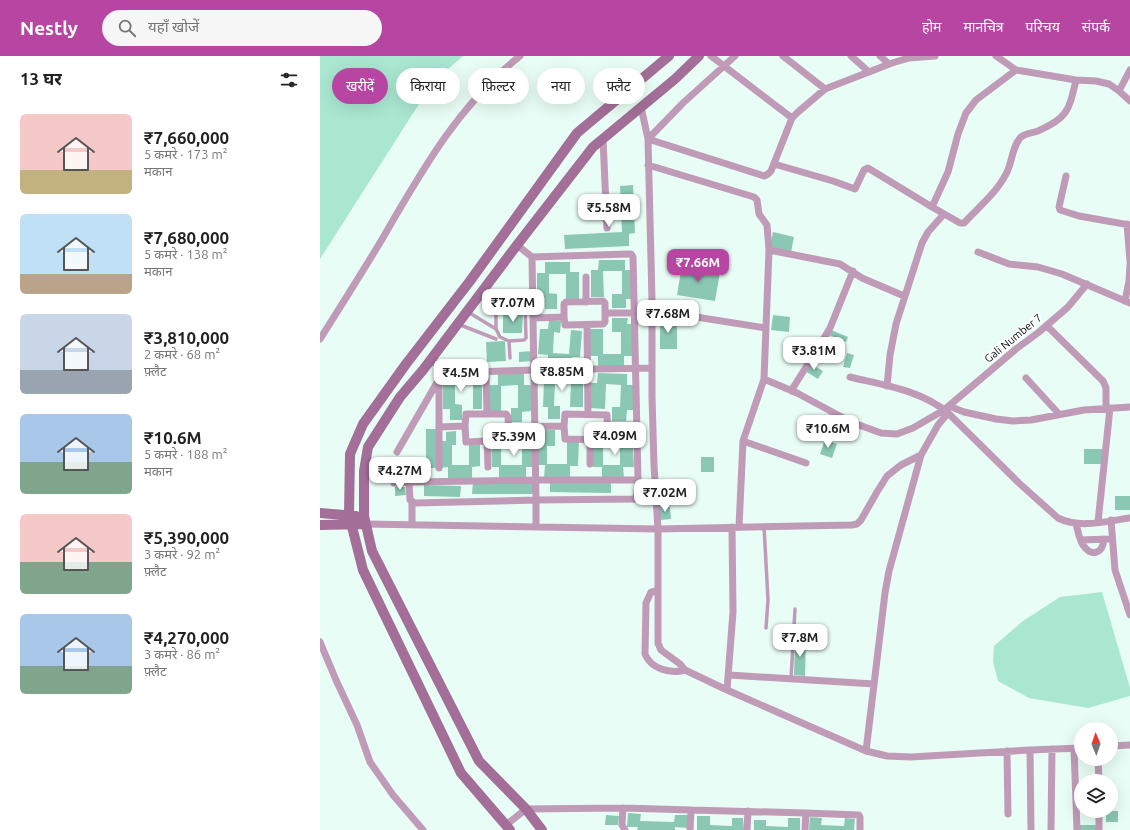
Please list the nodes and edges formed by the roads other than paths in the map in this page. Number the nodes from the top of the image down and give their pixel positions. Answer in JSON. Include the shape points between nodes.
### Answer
{"nodes":[{"id":1,"x":520,"y":56,"type":"edge"},
{"id":2,"x":669,"y":56,"type":"edge"},
{"id":3,"x":699,"y":56,"type":"edge"},
{"id":4,"x":711,"y":56,"type":"edge"},
{"id":5,"x":735,"y":56,"type":"edge"},
{"id":6,"x":783,"y":56,"type":"edge"},
{"id":7,"x":851,"y":56,"type":"edge"},
{"id":8,"x":880,"y":56,"type":"edge"},
{"id":9,"x":925,"y":56,"type":"edge"},
{"id":10,"x":935,"y":56,"type":"edge"},
{"id":11,"x":996,"y":56,"type":"edge"},
{"id":12,"x":889,"y":64,"type":"junction"},
{"id":13,"x":724,"y":66,"type":"junction"},
{"id":14,"x":1016,"y":70,"type":"junction"},
{"id":15,"x":1130,"y":70,"type":"edge"},
{"id":16,"x":868,"y":72,"type":"junction"},
{"id":17,"x":1076,"y":80,"type":"junction"},
{"id":18,"x":825,"y":89,"type":"junction"},
{"id":19,"x":1119,"y":91,"type":"junction"},
{"id":20,"x":1130,"y":101,"type":"edge"},
{"id":21,"x":641,"y":107,"type":"junction"},
{"id":22,"x":792,"y":118,"type":"junction"},
{"id":23,"x":603,"y":139,"type":"junction"},
{"id":24,"x":648,"y":139,"type":"junction"},
{"id":25,"x":774,"y":164,"type":"junction"},
{"id":26,"x":648,"y":165,"type":"junction"},
{"id":27,"x":1066,"y":176,"type":"dead end"},
{"id":28,"x":932,"y":207,"type":"junction"},
{"id":29,"x":944,"y":214,"type":"junction"},
{"id":30,"x":1128,"y":224,"type":"edge"},
{"id":31,"x":607,"y":228,"type":"dead end"},
{"id":32,"x":517,"y":246,"type":"junction"},
{"id":33,"x":769,"y":250,"type":"junction"},
{"id":34,"x":978,"y":252,"type":"dead end"},
{"id":35,"x":532,"y":257,"type":"junction"},
{"id":36,"x":1130,"y":261,"type":"edge"},
{"id":37,"x":1130,"y":265,"type":"edge"},
{"id":38,"x":853,"y":271,"type":"junction"},
{"id":39,"x":586,"y":277,"type":"dead end"},
{"id":40,"x":1087,"y":284,"type":"junction"},
{"id":41,"x":904,"y":296,"type":"junction"},
{"id":42,"x":586,"y":302,"type":"junction"},
{"id":43,"x":1128,"y":302,"type":"edge"},
{"id":44,"x":652,"y":310,"type":"junction"},
{"id":45,"x":467,"y":312,"type":"junction"},
{"id":46,"x":605,"y":313,"type":"junction"},
{"id":47,"x":634,"y":313,"type":"junction"},
{"id":48,"x":564,"y":317,"type":"junction"},
{"id":49,"x":533,"y":318,"type":"junction"},
{"id":50,"x":457,"y":324,"type":"junction"},
{"id":51,"x":587,"y":325,"type":"junction"},
{"id":52,"x":1047,"y":326,"type":"junction"},
{"id":53,"x":766,"y":328,"type":"junction"},
{"id":54,"x":496,"y":329,"type":"junction"},
{"id":55,"x":320,"y":339,"type":"edge"},
{"id":56,"x":496,"y":340,"type":"dead end"},
{"id":57,"x":509,"y":341,"type":"junction"},
{"id":58,"x":510,"y":358,"type":"dead end"},
{"id":59,"x":431,"y":359,"type":"junction"},
{"id":60,"x":635,"y":368,"type":"junction"},
{"id":61,"x":652,"y":368,"type":"junction"},
{"id":62,"x":588,"y":369,"type":"junction"},
{"id":63,"x":534,"y":370,"type":"junction"},
{"id":64,"x":486,"y":371,"type":"junction"},
{"id":65,"x":445,"y":373,"type":"junction"},
{"id":66,"x":850,"y":377,"type":"dead end"},
{"id":67,"x":1026,"y":378,"type":"dead end"},
{"id":68,"x":439,"y":379,"type":"junction"},
{"id":69,"x":764,"y":379,"type":"junction"},
{"id":70,"x":887,"y":386,"type":"junction"},
{"id":71,"x":791,"y":390,"type":"junction"},
{"id":72,"x":1130,"y":407,"type":"edge"},
{"id":73,"x":1108,"y":408,"type":"junction"},
{"id":74,"x":947,"y":409,"type":"junction"},
{"id":75,"x":487,"y":414,"type":"junction"},
{"id":76,"x":588,"y":414,"type":"junction"},
{"id":77,"x":1060,"y":414,"type":"junction"},
{"id":78,"x":608,"y":425,"type":"junction"},
{"id":79,"x":637,"y":425,"type":"junction"},
{"id":80,"x":439,"y":426,"type":"junction"},
{"id":81,"x":465,"y":426,"type":"junction"},
{"id":82,"x":535,"y":426,"type":"junction"},
{"id":83,"x":564,"y":426,"type":"junction"},
{"id":84,"x":508,"y":427,"type":"junction"},
{"id":85,"x":590,"y":440,"type":"junction"},
{"id":86,"x":743,"y":441,"type":"junction"},
{"id":87,"x":487,"y":442,"type":"junction"},
{"id":88,"x":397,"y":452,"type":"dead end"},
{"id":89,"x":921,"y":455,"type":"junction"},
{"id":90,"x":806,"y":463,"type":"dead end"},
{"id":91,"x":590,"y":464,"type":"dead end"},
{"id":92,"x":488,"y":467,"type":"dead end"},
{"id":93,"x":439,"y":468,"type":"dead end"},
{"id":94,"x":536,"y":480,"type":"junction"},
{"id":95,"x":638,"y":480,"type":"junction"},
{"id":96,"x":409,"y":482,"type":"junction"},
{"id":97,"x":394,"y":483,"type":"dead end"},
{"id":98,"x":536,"y":500,"type":"junction"},
{"id":99,"x":412,"y":502,"type":"junction"},
{"id":100,"x":320,"y":513,"type":"edge"},
{"id":101,"x":1130,"y":518,"type":"edge"},
{"id":102,"x":350,"y":520,"type":"junction"},
{"id":103,"x":365,"y":520,"type":"junction"},
{"id":104,"x":1111,"y":520,"type":"junction"},
{"id":105,"x":1098,"y":522,"type":"junction"},
{"id":106,"x":1076,"y":524,"type":"junction"},
{"id":107,"x":320,"y":525,"type":"edge"},
{"id":108,"x":412,"y":525,"type":"junction"},
{"id":109,"x":764,"y":526,"type":"junction"},
{"id":110,"x":536,"y":527,"type":"junction"},
{"id":111,"x":736,"y":527,"type":"junction"},
{"id":112,"x":658,"y":529,"type":"junction"},
{"id":113,"x":1104,"y":539,"type":"junction"},
{"id":114,"x":1112,"y":539,"type":"junction"},
{"id":115,"x":1081,"y":540,"type":"junction"},
{"id":116,"x":658,"y":590,"type":"junction"},
{"id":117,"x":795,"y":609,"type":"dead end"},
{"id":118,"x":1130,"y":615,"type":"edge"},
{"id":119,"x":766,"y":628,"type":"dead end"},
{"id":120,"x":320,"y":642,"type":"edge"},
{"id":121,"x":685,"y":670,"type":"junction"},
{"id":122,"x":729,"y":675,"type":"junction"},
{"id":123,"x":791,"y":679,"type":"junction"},
{"id":124,"x":874,"y":684,"type":"junction"},
{"id":125,"x":727,"y":690,"type":"junction"},
{"id":126,"x":1130,"y":745,"type":"edge"},
{"id":127,"x":1118,"y":746,"type":"edge"},
{"id":128,"x":1074,"y":748,"type":"edge"},
{"id":129,"x":1052,"y":749,"type":"junction"},
{"id":130,"x":1030,"y":750,"type":"junction"},
{"id":131,"x":866,"y":751,"type":"junction"},
{"id":132,"x":1007,"y":751,"type":"junction"},
{"id":133,"x":1078,"y":766,"type":"edge"},
{"id":134,"x":623,"y":808,"type":"junction"},
{"id":135,"x":526,"y":809,"type":"junction"},
{"id":136,"x":691,"y":810,"type":"junction"},
{"id":137,"x":748,"y":811,"type":"junction"},
{"id":138,"x":806,"y":813,"type":"junction"},
{"id":139,"x":1008,"y":814,"type":"dead end"},
{"id":140,"x":1099,"y":818,"type":"edge"},
{"id":141,"x":508,"y":828,"type":"edge"},
{"id":142,"x":423,"y":830,"type":"edge"},
{"id":143,"x":542,"y":830,"type":"edge"},
{"id":144,"x":625,"y":830,"type":"edge"},
{"id":145,"x":690,"y":830,"type":"edge"},
{"id":146,"x":747,"y":830,"type":"edge"},
{"id":147,"x":805,"y":830,"type":"edge"},
{"id":148,"x":860,"y":830,"type":"edge"},
{"id":149,"x":1031,"y":830,"type":"edge"},
{"id":150,"x":1051,"y":830,"type":"edge"},
{"id":151,"x":1076,"y":830,"type":"edge"},
{"id":152,"x":1100,"y":830,"type":"edge"}],
"edges":[{"from":1,"to":55,"type":"street","via":[[481,92],[451,127]]},
{"from":2,"to":102,"type":"street","via":[[577,133],[364,424],[350,454]]},
{"from":3,"to":21,"type":"street"},
{"from":4,"to":13,"type":"street"},
{"from":5,"to":13,"type":"street"},
{"from":6,"to":18,"type":"street"},
{"from":7,"to":16,"type":"street"},
{"from":8,"to":12,"type":"street"},
{"from":9,"to":10,"type":"street"},
{"from":9,"to":12,"type":"street"},
{"from":11,"to":14,"type":"street"},
{"from":12,"to":16,"type":"street"},
{"from":13,"to":22,"type":"street"},
{"from":13,"to":24,"type":"street","via":[[682,103]]},
{"from":14,"to":17,"type":"street"},
{"from":14,"to":28,"type":"street","via":[[976,100],[966,113],[959,129],[948,172]]},
{"from":15,"to":19,"type":"street"},
{"from":16,"to":18,"type":"street"},
{"from":17,"to":19,"type":"street","via":[[1110,84]]},
{"from":17,"to":29,"type":"street","via":[[1071,102],[1064,115],[1050,126],[1021,138],[1001,182],[966,221],[960,223]]},
{"from":18,"to":22,"type":"street"},
{"from":19,"to":20,"type":"street"},
{"from":21,"to":23,"type":"street"},
{"from":21,"to":24,"type":"street"},
{"from":22,"to":25,"type":"street"},
{"from":23,"to":31,"type":"street"},
{"from":23,"to":32,"type":"street","via":[[593,147]]},
{"from":24,"to":25,"type":"street","via":[[764,176],[771,171]]},
{"from":24,"to":26,"type":"street"},
{"from":25,"to":28,"type":"street","via":[[855,189],[864,170],[868,168]]},
{"from":26,"to":33,"type":"street","via":[[754,197],[757,200],[759,214],[767,225]]},
{"from":26,"to":44,"type":"street"},
{"from":27,"to":30,"type":"street","via":[[1060,210],[1079,216]]},
{"from":28,"to":29,"type":"street"},
{"from":29,"to":41,"type":"street","via":[[928,232],[922,244]]},
{"from":30,"to":36,"type":"street"},
{"from":32,"to":35,"type":"street"},
{"from":32,"to":45,"type":"street"},
{"from":33,"to":38,"type":"street","via":[[833,262]]},
{"from":33,"to":53,"type":"street"},
{"from":34,"to":40,"type":"street","via":[[1009,264],[1049,270]]},
{"from":35,"to":47,"type":"street","via":[[631,254]]},
{"from":35,"to":49,"type":"street"},
{"from":37,"to":43,"type":"street"},
{"from":38,"to":41,"type":"street","via":[[862,278]]},
{"from":38,"to":71,"type":"street","via":[[830,328]]},
{"from":39,"to":42,"type":"street"},
{"from":40,"to":43,"type":"street"},
{"from":40,"to":52,"type":"street","name":"Gali Number 7","via":[[1068,307]]},
{"from":41,"to":70,"type":"street","via":[[896,324]]},
{"from":42,"to":46,"type":"street","via":[[604,302]]},
{"from":42,"to":48,"type":"street","via":[[565,302]]},
{"from":44,"to":53,"type":"street"},
{"from":44,"to":61,"type":"street"},
{"from":45,"to":50,"type":"street"},
{"from":45,"to":54,"type":"lane"},
{"from":46,"to":47,"type":"street"},
{"from":46,"to":51,"type":"street","via":[[604,324]]},
{"from":47,"to":60,"type":"street"},
{"from":48,"to":49,"type":"street"},
{"from":48,"to":51,"type":"street","via":[[565,325]]},
{"from":49,"to":63,"type":"street"},
{"from":50,"to":56,"type":"lane"},
{"from":50,"to":59,"type":"street"},
{"from":51,"to":62,"type":"street"},
{"from":52,"to":73,"type":"street","via":[[1103,381]]},
{"from":52,"to":74,"type":"street","name":"Gali Number 7","via":[[1016,349]]},
{"from":53,"to":69,"type":"street"},
{"from":54,"to":57,"type":"lane","via":[[500,337]]},
{"from":54,"to":57,"type":"lane","via":[[496,309],[499,304],[525,304],[526,338]]},
{"from":57,"to":58,"type":"lane"},
{"from":59,"to":65,"type":"street"},
{"from":59,"to":103,"type":"street","via":[[400,397],[368,447],[364,471]]},
{"from":60,"to":61,"type":"street"},
{"from":60,"to":62,"type":"street"},
{"from":60,"to":79,"type":"street"},
{"from":61,"to":112,"type":"street"},
{"from":62,"to":63,"type":"street"},
{"from":62,"to":76,"type":"street"},
{"from":63,"to":64,"type":"street"},
{"from":63,"to":82,"type":"street"},
{"from":64,"to":65,"type":"street"},
{"from":64,"to":75,"type":"street"},
{"from":65,"to":68,"type":"street"},
{"from":66,"to":70,"type":"street"},
{"from":67,"to":77,"type":"street"},
{"from":68,"to":80,"type":"street"},
{"from":68,"to":88,"type":"street"},
{"from":69,"to":71,"type":"street"},
{"from":69,"to":86,"type":"street"},
{"from":70,"to":74,"type":"street","via":[[910,392]]},
{"from":71,"to":74,"type":"street","via":[[851,422],[881,433],[897,434]]},
{"from":72,"to":73,"type":"street"},
{"from":73,"to":77,"type":"street"},
{"from":73,"to":105,"type":"street"},
{"from":74,"to":77,"type":"street","via":[[1014,421]]},
{"from":74,"to":89,"type":"street"},
{"from":74,"to":106,"type":"street","via":[[1020,484],[1058,518]]},
{"from":75,"to":81,"type":"street","via":[[466,414]]},
{"from":75,"to":84,"type":"street","via":[[508,415]]},
{"from":76,"to":78,"type":"street","via":[[607,415]]},
{"from":76,"to":83,"type":"street","via":[[564,414]]},
{"from":78,"to":79,"type":"street"},
{"from":78,"to":85,"type":"street","via":[[608,440]]},
{"from":79,"to":95,"type":"street"},
{"from":80,"to":81,"type":"street"},
{"from":80,"to":93,"type":"street"},
{"from":81,"to":87,"type":"street","via":[[466,442]]},
{"from":82,"to":83,"type":"street"},
{"from":82,"to":84,"type":"street"},
{"from":82,"to":94,"type":"street"},
{"from":83,"to":85,"type":"street","via":[[565,439]]},
{"from":84,"to":87,"type":"street","via":[[508,441]]},
{"from":85,"to":91,"type":"street"},
{"from":86,"to":90,"type":"street"},
{"from":86,"to":111,"type":"street"},
{"from":87,"to":92,"type":"street"},
{"from":89,"to":109,"type":"street","via":[[901,465],[887,476],[857,524]]},
{"from":89,"to":124,"type":"street","via":[[889,571]]},
{"from":94,"to":95,"type":"street"},
{"from":94,"to":96,"type":"street"},
{"from":94,"to":98,"type":"street"},
{"from":95,"to":98,"type":"street","via":[[638,494],[635,499]]},
{"from":96,"to":97,"type":"street"},
{"from":96,"to":99,"type":"street","via":[[409,496]]},
{"from":98,"to":99,"type":"street"},
{"from":98,"to":110,"type":"street"},
{"from":99,"to":108,"type":"street"},
{"from":100,"to":102,"type":"street"},
{"from":101,"to":104,"type":"street"},
{"from":102,"to":103,"type":"street"},
{"from":102,"to":107,"type":"street"},
{"from":102,"to":141,"type":"street","via":[[363,570],[462,773]]},
{"from":103,"to":108,"type":"street"},
{"from":103,"to":135,"type":"street","via":[[372,551],[479,762]]},
{"from":104,"to":105,"type":"street"},
{"from":104,"to":114,"type":"street"},
{"from":105,"to":106,"type":"street"},
{"from":106,"to":115,"type":"street"},
{"from":108,"to":110,"type":"street"},
{"from":109,"to":111,"type":"street"},
{"from":109,"to":119,"type":"lane","via":[[768,600]]},
{"from":110,"to":112,"type":"street"},
{"from":111,"to":112,"type":"street"},
{"from":111,"to":122,"type":"street"},
{"from":112,"to":116,"type":"street"},
{"from":113,"to":114,"type":"street"},
{"from":113,"to":115,"type":"street"},
{"from":113,"to":115,"type":"street","via":[[1104,546],[1094,553],[1086,549]]},
{"from":114,"to":118,"type":"street","via":[[1115,570]]},
{"from":116,"to":121,"type":"street","via":[[658,643],[661,650]]},
{"from":116,"to":121,"type":"street","via":[[651,592],[646,603],[645,654],[648,660],[663,670]]},
{"from":117,"to":123,"type":"lane"},
{"from":120,"to":142,"type":"street","via":[[358,725],[370,762],[393,795]]},
{"from":121,"to":125,"type":"street"},
{"from":122,"to":123,"type":"street"},
{"from":122,"to":125,"type":"street"},
{"from":123,"to":124,"type":"street"},
{"from":124,"to":131,"type":"street"},
{"from":125,"to":131,"type":"street"},
{"from":126,"to":127,"type":"street"},
{"from":128,"to":129,"type":"street"},
{"from":129,"to":130,"type":"street"},
{"from":129,"to":150,"type":"street"},
{"from":130,"to":132,"type":"street"},
{"from":130,"to":149,"type":"street"},
{"from":131,"to":132,"type":"street","via":[[887,756],[911,757]]},
{"from":132,"to":139,"type":"street"},
{"from":133,"to":151,"type":"street"},
{"from":134,"to":135,"type":"street"},
{"from":134,"to":136,"type":"street"},
{"from":134,"to":144,"type":"street","via":[[622,824]]},
{"from":135,"to":141,"type":"street"},
{"from":135,"to":143,"type":"street"},
{"from":136,"to":137,"type":"street"},
{"from":136,"to":145,"type":"street"},
{"from":137,"to":138,"type":"street"},
{"from":137,"to":146,"type":"street"},
{"from":138,"to":147,"type":"street"},
{"from":138,"to":148,"type":"street","via":[[859,815]]},
{"from":140,"to":152,"type":"street"}]}
